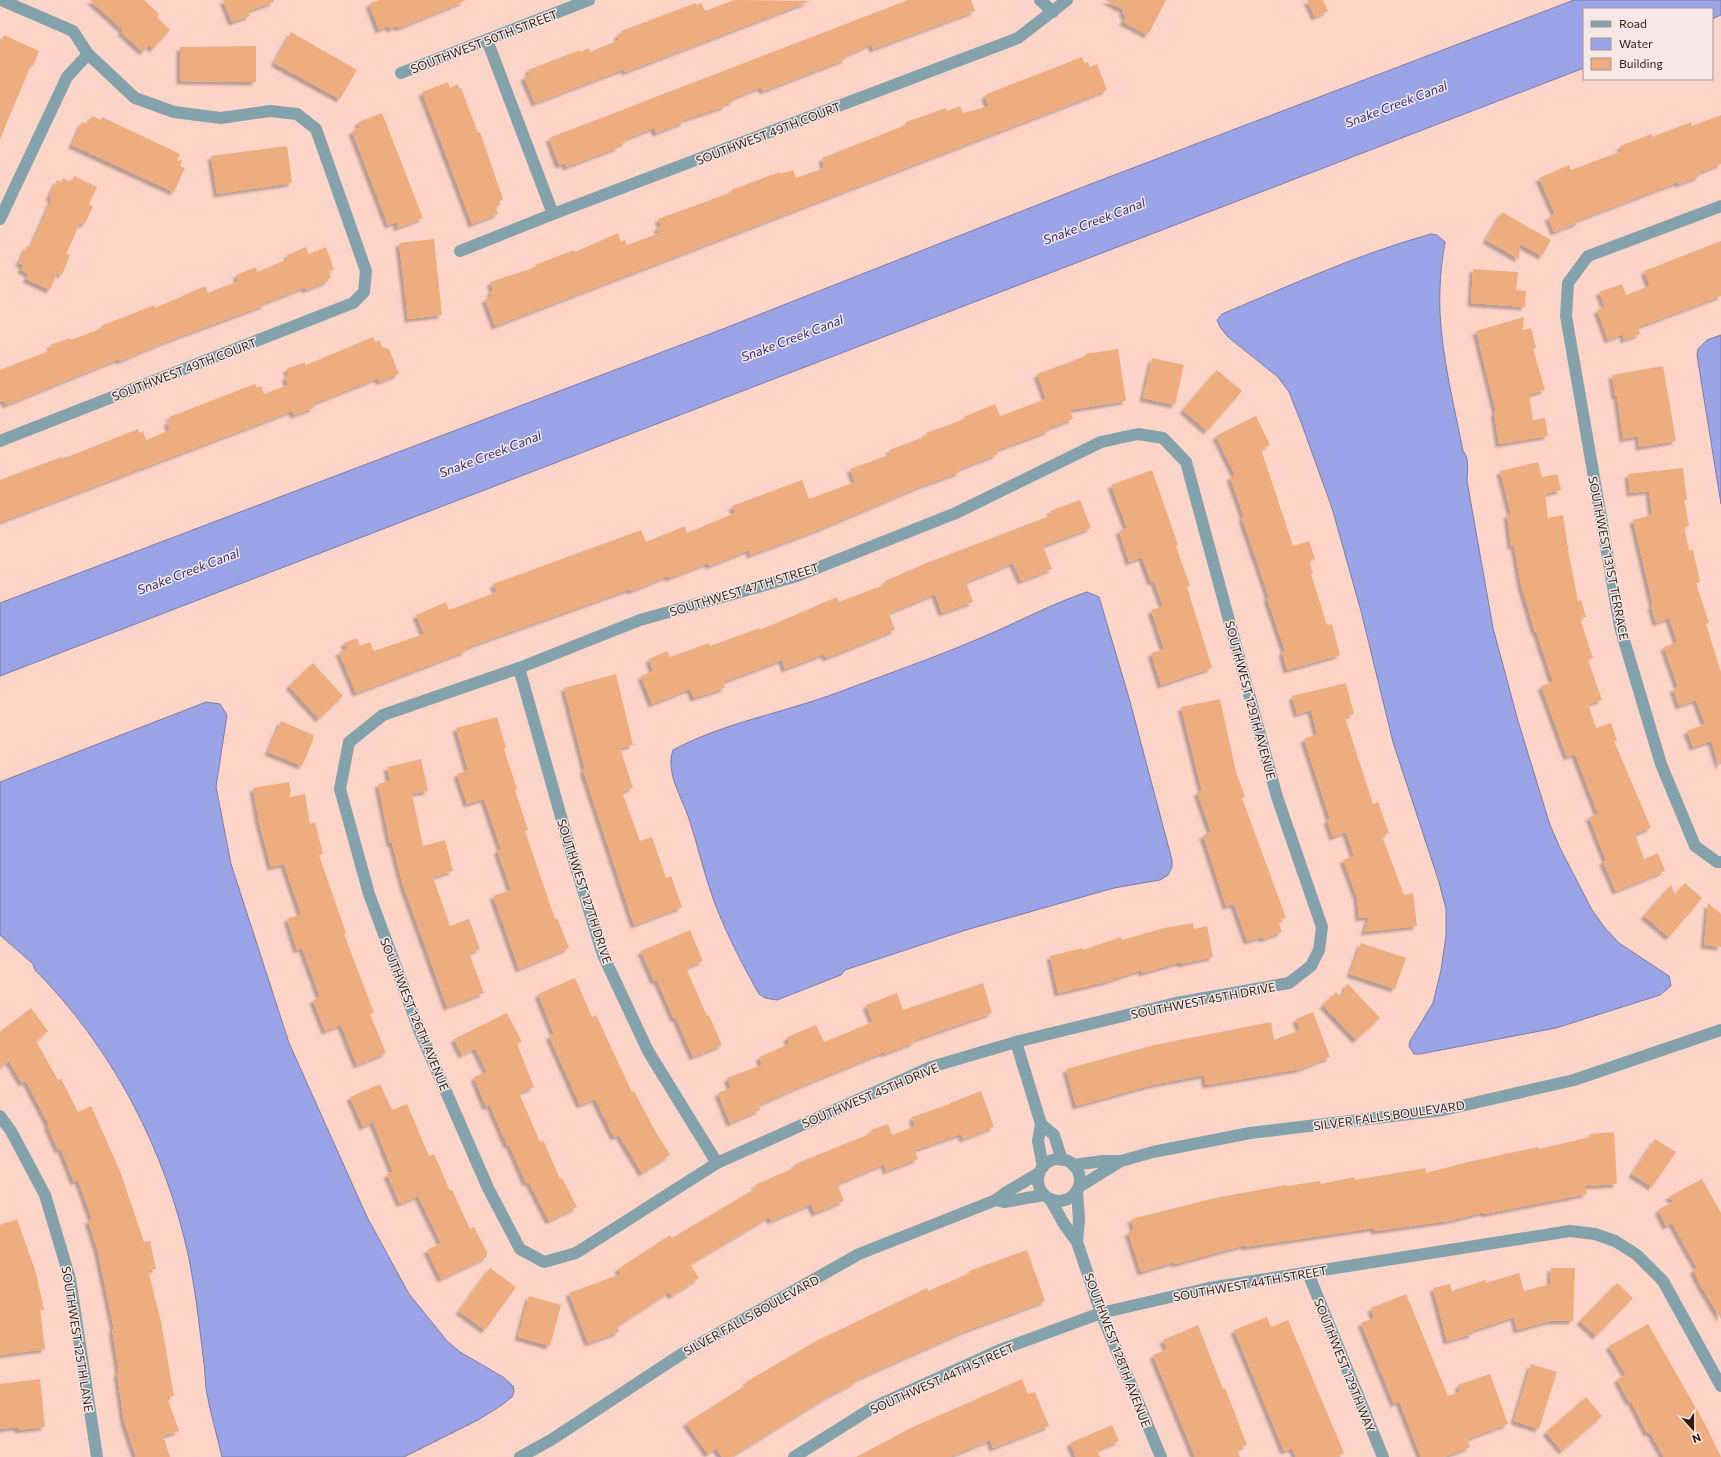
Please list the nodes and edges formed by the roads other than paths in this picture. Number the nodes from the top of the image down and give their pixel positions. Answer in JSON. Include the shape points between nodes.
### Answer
{"nodes":[{"id":1,"x":3,"y":0,"type":"edge"},
{"id":2,"x":589,"y":0,"type":"edge"},
{"id":3,"x":1040,"y":0,"type":"edge"},
{"id":4,"x":1067,"y":0,"type":"edge"},
{"id":5,"x":1053,"y":12,"type":"junction"},
{"id":6,"x":487,"y":40,"type":"junction"},
{"id":7,"x":88,"y":54,"type":"junction"},
{"id":8,"x":401,"y":73,"type":"dead end"},
{"id":9,"x":1721,"y":206,"type":"edge"},
{"id":10,"x":553,"y":214,"type":"junction"},
{"id":11,"x":0,"y":219,"type":"edge"},
{"id":12,"x":460,"y":251,"type":"dead end"},
{"id":13,"x":1163,"y":438,"type":"joint"},
{"id":14,"x":0,"y":441,"type":"edge"},
{"id":15,"x":519,"y":668,"type":"junction"},
{"id":16,"x":349,"y":742,"type":"joint"},
{"id":17,"x":1719,"y":862,"type":"edge"},
{"id":18,"x":1311,"y":966,"type":"joint"},
{"id":19,"x":1721,"y":1030,"type":"edge"},
{"id":20,"x":1016,"y":1042,"type":"junction"},
{"id":21,"x":0,"y":1116,"type":"edge"},
{"id":22,"x":1041,"y":1124,"type":"junction"},
{"id":23,"x":1121,"y":1161,"type":"junction"},
{"id":24,"x":1068,"y":1162,"type":"junction"},
{"id":25,"x":717,"y":1163,"type":"junction"},
{"id":26,"x":1041,"y":1170,"type":"junction"},
{"id":27,"x":1078,"y":1189,"type":"junction"},
{"id":28,"x":1047,"y":1197,"type":"junction"},
{"id":29,"x":996,"y":1200,"type":"junction"},
{"id":30,"x":1078,"y":1242,"type":"junction"},
{"id":31,"x":544,"y":1262,"type":"joint"},
{"id":32,"x":1308,"y":1273,"type":"junction"},
{"id":33,"x":1101,"y":1313,"type":"junction"},
{"id":34,"x":1721,"y":1386,"type":"edge"},
{"id":35,"x":96,"y":1457,"type":"edge"},
{"id":36,"x":520,"y":1457,"type":"edge"},
{"id":37,"x":794,"y":1457,"type":"edge"},
{"id":38,"x":1161,"y":1457,"type":"edge"},
{"id":39,"x":1383,"y":1457,"type":"edge"}],
"edges":[{"from":1,"to":7,"type":"street","via":[[73,31]]},
{"from":2,"to":6,"type":"street","name":"SOUTHWEST 50TH STREET"},
{"from":3,"to":5,"type":"street"},
{"from":4,"to":5,"type":"street","name":"SOUTHWEST 49TH COURT"},
{"from":5,"to":10,"type":"street","name":"SOUTHWEST 49TH COURT","via":[[1018,38]]},
{"from":6,"to":8,"type":"street","name":"SOUTHWEST 50TH STREET"},
{"from":6,"to":10,"type":"street"},
{"from":7,"to":11,"type":"street","via":[[67,77]]},
{"from":7,"to":14,"type":"street","name":"SOUTHWEST 49TH COURT","via":[[135,98],[174,112],[221,118],[270,111],[297,114],[316,129],[366,271],[364,292],[353,303]]},
{"from":9,"to":17,"type":"street","name":"SOUTHWEST 131ST TERRACE","via":[[1588,256],[1568,283],[1566,316],[1620,627],[1664,771],[1695,846]]},
{"from":10,"to":12,"type":"street","name":"SOUTHWEST 49TH COURT"},
{"from":13,"to":15,"type":"street","name":"SOUTHWEST 47TH STREET","via":[[1138,434],[1101,442],[956,513],[804,573],[640,620]]},
{"from":13,"to":18,"type":"street","name":"SOUTHWEST 129TH AVENUE","via":[[1186,462],[1277,797],[1322,927],[1319,950]]},
{"from":15,"to":16,"type":"street","name":"SOUTHWEST 47TH STREET","via":[[383,715]]},
{"from":15,"to":25,"type":"street","name":"SOUTHWEST 127TH DRIVE","via":[[603,955],[648,1051]]},
{"from":16,"to":31,"type":"street","name":"SOUTHWEST 126TH AVENUE","via":[[340,789],[369,894],[420,1032],[488,1188],[520,1249]]},
{"from":18,"to":20,"type":"street","name":"SOUTHWEST 45TH DRIVE","via":[[1289,983],[1176,1003]]},
{"from":19,"to":23,"type":"street","name":"SILVER FALLS BOULEVARD","via":[[1574,1080],[1443,1110],[1250,1133],[1153,1152]]},
{"from":20,"to":22,"type":"street"},
{"from":20,"to":25,"type":"street","name":"SOUTHWEST 45TH DRIVE","via":[[931,1067]]},
{"from":21,"to":35,"type":"street","name":"SOUTHWEST 125TH LANE","via":[[11,1131],[45,1195],[70,1279]]},
{"from":22,"to":24,"type":"street","via":[[1054,1135]]},
{"from":22,"to":26,"type":"street","via":[[1038,1141]]},
{"from":23,"to":24,"type":"street","name":"SILVER FALLS BOULEVARD"},
{"from":23,"to":27,"type":"street","name":"SILVER FALLS BOULEVARD"},
{"from":24,"to":26,"type":"street","via":[[1052,1161]]},
{"from":24,"to":27,"type":"street","via":[[1079,1175]]},
{"from":25,"to":31,"type":"street","name":"SOUTHWEST 45TH DRIVE","via":[[576,1252]]},
{"from":26,"to":28,"type":"street","via":[[1038,1185]]},
{"from":26,"to":29,"type":"street","name":"SILVER FALLS BOULEVARD"},
{"from":27,"to":28,"type":"street","via":[[1074,1195],[1062,1201]]},
{"from":27,"to":30,"type":"street","name":"SOUTHWEST 128TH AVENUE"},
{"from":28,"to":29,"type":"street","name":"SILVER FALLS BOULEVARD","via":[[1004,1202]]},
{"from":28,"to":30,"type":"street","name":"SOUTHWEST 128TH AVENUE"},
{"from":29,"to":36,"type":"street","name":"SILVER FALLS BOULEVARD","via":[[859,1254],[680,1354],[551,1440]]},
{"from":30,"to":33,"type":"street","name":"SOUTHWEST 128TH AVENUE"},
{"from":32,"to":33,"type":"street","name":"SOUTHWEST 44TH STREET","via":[[1209,1288]]},
{"from":32,"to":34,"type":"street","name":"SOUTHWEST 44TH STREET","via":[[1570,1231],[1595,1234],[1616,1241],[1637,1255],[1663,1281]]},
{"from":32,"to":39,"type":"street","name":"SOUTHWEST 129TH WAY"},
{"from":33,"to":37,"type":"street","name":"SOUTHWEST 44TH STREET","via":[[1000,1350],[872,1408]]},
{"from":33,"to":38,"type":"street","name":"SOUTHWEST 128TH AVENUE"}]}
